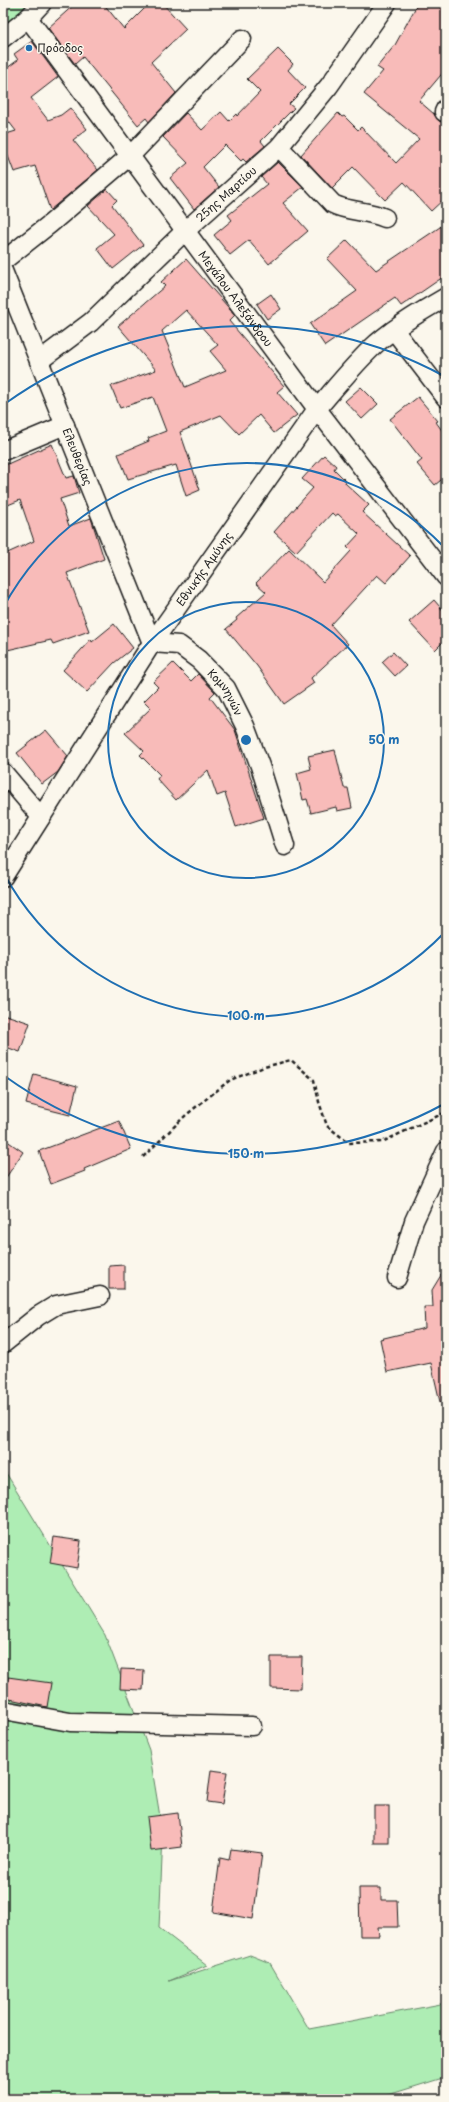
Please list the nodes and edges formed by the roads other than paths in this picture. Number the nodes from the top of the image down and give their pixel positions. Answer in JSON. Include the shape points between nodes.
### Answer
{"nodes":[{"id":1,"x":42,"y":3,"type":"edge"},
{"id":2,"x":387,"y":3,"type":"edge"},
{"id":3,"x":28,"y":18,"type":"junction"},
{"id":4,"x":3,"y":38,"type":"edge"},
{"id":5,"x":242,"y":39,"type":"dead end"},
{"id":6,"x":279,"y":147,"type":"junction"},
{"id":7,"x":131,"y":155,"type":"junction"},
{"id":8,"x":385,"y":218,"type":"dead end"},
{"id":9,"x":185,"y":230,"type":"junction"},
{"id":10,"x":3,"y":261,"type":"edge"},
{"id":11,"x":3,"y":271,"type":"edge"},
{"id":12,"x":446,"y":297,"type":"edge"},
{"id":13,"x":394,"y":330,"type":"junction"},
{"id":14,"x":39,"y":361,"type":"junction"},
{"id":15,"x":446,"y":398,"type":"edge"},
{"id":16,"x":317,"y":410,"type":"junction"},
{"id":17,"x":65,"y":425,"type":"junction"},
{"id":18,"x":3,"y":451,"type":"edge"},
{"id":19,"x":446,"y":577,"type":"edge"},
{"id":20,"x":152,"y":643,"type":"junction"},
{"id":21,"x":3,"y":772,"type":"edge"},
{"id":22,"x":41,"y":817,"type":"junction"},
{"id":23,"x":285,"y":846,"type":"dead end"},
{"id":24,"x":3,"y":877,"type":"edge"},
{"id":25,"x":444,"y":1159,"type":"edge"},
{"id":26,"x":397,"y":1278,"type":"dead end"},
{"id":27,"x":100,"y":1296,"type":"dead end"},
{"id":28,"x":3,"y":1344,"type":"edge"},
{"id":29,"x":3,"y":1710,"type":"edge"},
{"id":30,"x":252,"y":1726,"type":"dead end"}],
"edges":[{"from":1,"to":3,"type":"street"},
{"from":2,"to":6,"type":"street","name":"25ης Μαρτίου","via":[[329,86]]},
{"from":3,"to":4,"type":"street"},
{"from":3,"to":7,"type":"street","name":"Μεγάλου Αλεξάνδρου"},
{"from":5,"to":7,"type":"street"},
{"from":6,"to":8,"type":"street","via":[[333,204],[342,208],[372,212]]},
{"from":6,"to":9,"type":"street","name":"25ης Μαρτίου"},
{"from":7,"to":9,"type":"street","name":"Μεγάλου Αλεξάνδρου"},
{"from":7,"to":10,"type":"street"},
{"from":9,"to":14,"type":"street","name":"25ης Μαρτίου","via":[[91,322]]},
{"from":9,"to":16,"type":"street","name":"Μεγάλου Αλεξάνδρου"},
{"from":11,"to":14,"type":"street","name":"Ελευθερίας"},
{"from":12,"to":13,"type":"street","name":"Εθνικής Αμύνης"},
{"from":13,"to":15,"type":"street"},
{"from":13,"to":16,"type":"street","name":"Εθνικής Αμύνης","via":[[341,380]]},
{"from":14,"to":17,"type":"street","name":"Ελευθερίας"},
{"from":16,"to":19,"type":"street","name":"Μεγάλου Αλεξάνδρου"},
{"from":16,"to":20,"type":"street","name":"Εθνικής Αμύνης"},
{"from":17,"to":18,"type":"street"},
{"from":17,"to":20,"type":"street","name":"Ελευθερίας"},
{"from":20,"to":22,"type":"street","name":"Εθνικής Αμύνης"},
{"from":20,"to":23,"type":"street","name":"Κομνηνών","via":[[179,645],[199,660],[226,688],[245,726],[260,766]]},
{"from":21,"to":22,"type":"street"},
{"from":22,"to":24,"type":"street","name":"Εθνικής Αμύνης"},
{"from":25,"to":26,"type":"street","via":[[414,1221]]},
{"from":27,"to":28,"type":"street","via":[[56,1305]]},
{"from":29,"to":30,"type":"street","via":[[70,1722]]}]}
